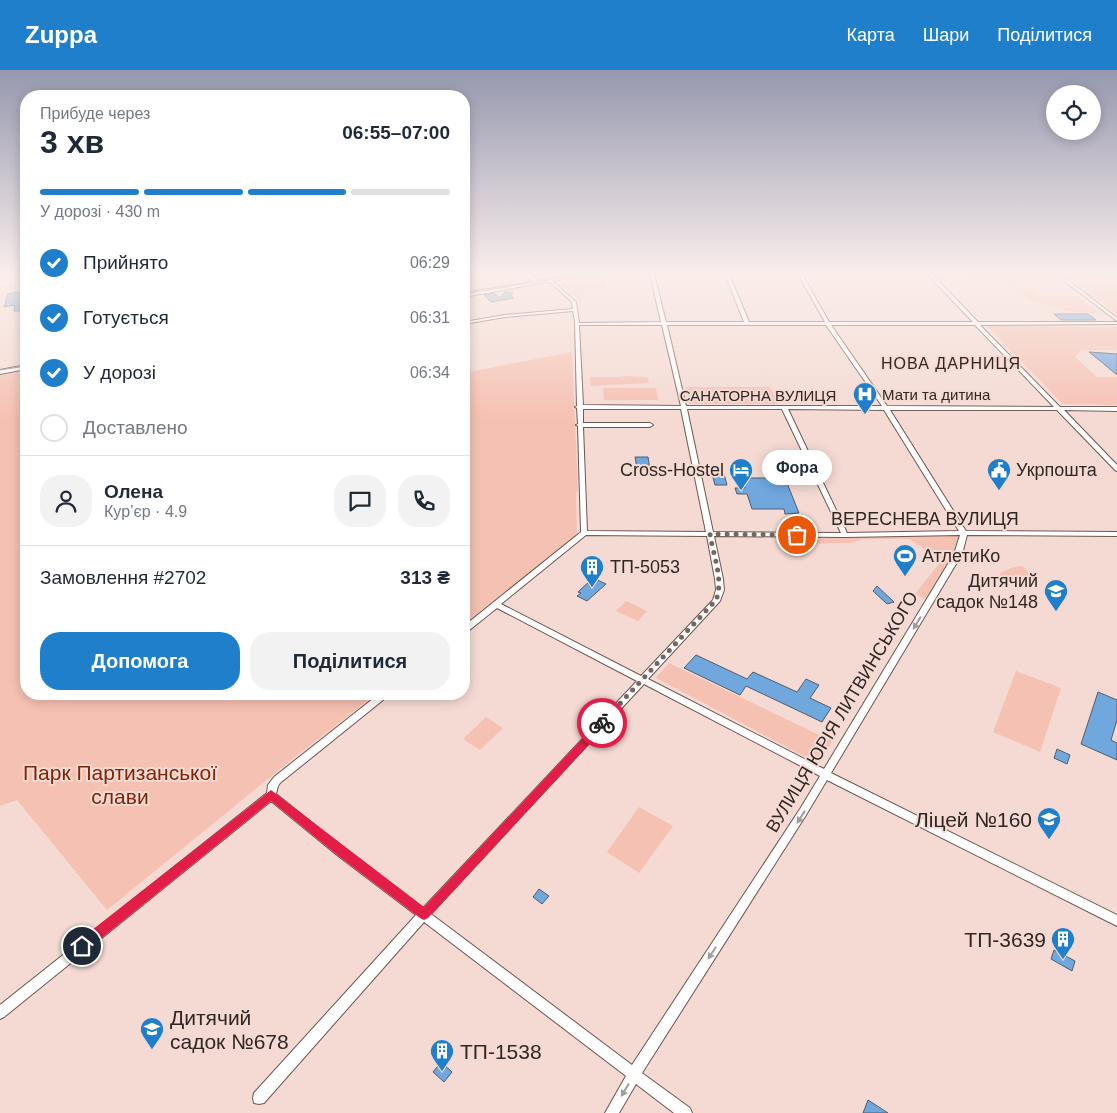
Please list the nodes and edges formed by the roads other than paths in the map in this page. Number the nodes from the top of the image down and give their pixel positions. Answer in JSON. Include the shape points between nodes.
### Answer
{"nodes":[{"id":1,"x":828,"y":323,"type":"junction"},
{"id":2,"x":1070,"y":323,"type":"edge"},
{"id":3,"x":577,"y":324,"type":"joint"},
{"id":4,"x":664,"y":324,"type":"junction"},
{"id":5,"x":747,"y":324,"type":"joint"},
{"id":6,"x":978,"y":324,"type":"junction"},
{"id":7,"x":20,"y":364,"type":"edge"},
{"id":8,"x":0,"y":367,"type":"edge"},
{"id":9,"x":20,"y":368,"type":"edge"},
{"id":10,"x":0,"y":372,"type":"edge"},
{"id":11,"x":578,"y":407,"type":"junction"},
{"id":12,"x":885,"y":407,"type":"junction"},
{"id":13,"x":684,"y":408,"type":"junction"},
{"id":14,"x":784,"y":408,"type":"junction"},
{"id":15,"x":1058,"y":409,"type":"junction"},
{"id":16,"x":1117,"y":409,"type":"edge"},
{"id":17,"x":579,"y":426,"type":"junction"},
{"id":18,"x":650,"y":426,"type":"dead end"},
{"id":19,"x":1117,"y":469,"type":"edge"},
{"id":20,"x":584,"y":533,"type":"junction"},
{"id":21,"x":710,"y":534,"type":"junction"},
{"id":22,"x":964,"y":534,"type":"junction"},
{"id":23,"x":1117,"y":534,"type":"edge"},
{"id":24,"x":845,"y":535,"type":"junction"},
{"id":25,"x":496,"y":604,"type":"junction"},
{"id":26,"x":470,"y":625,"type":"edge"},
{"id":27,"x":643,"y":679,"type":"junction"},
{"id":28,"x":377,"y":700,"type":"edge"},
{"id":29,"x":826,"y":775,"type":"junction"},
{"id":30,"x":271,"y":794,"type":"junction"},
{"id":31,"x":424,"y":914,"type":"junction"},
{"id":32,"x":1117,"y":921,"type":"edge"},
{"id":33,"x":0,"y":1013,"type":"edge"},
{"id":34,"x":635,"y":1074,"type":"junction"},
{"id":35,"x":259,"y":1098,"type":"dead end"},
{"id":36,"x":612,"y":1113,"type":"edge"},
{"id":37,"x":686,"y":1113,"type":"edge"}],
"edges":[{"from":1,"to":5,"type":"street"},
{"from":1,"to":6,"type":"street"},
{"from":1,"to":12,"type":"street"},
{"from":2,"to":6,"type":"street"},
{"from":3,"to":4,"type":"street"},
{"from":3,"to":11,"type":"street"},
{"from":4,"to":5,"type":"street"},
{"from":4,"to":13,"type":"street"},
{"from":6,"to":15,"type":"street"},
{"from":7,"to":8,"type":"street"},
{"from":9,"to":10,"type":"street"},
{"from":11,"to":13,"type":"street","name":"САНАТОРНА ВУЛИЦЯ"},
{"from":11,"to":17,"type":"street"},
{"from":12,"to":14,"type":"street","name":"САНАТОРНА ВУЛИЦЯ"},
{"from":12,"to":15,"type":"street","name":"САНАТОРНА ВУЛИЦЯ"},
{"from":12,"to":22,"type":"street"},
{"from":13,"to":14,"type":"street","name":"САНАТОРНА ВУЛИЦЯ"},
{"from":13,"to":21,"type":"street"},
{"from":14,"to":24,"type":"street"},
{"from":15,"to":16,"type":"street","name":"САНАТОРНА ВУЛИЦЯ"},
{"from":15,"to":19,"type":"street"},
{"from":17,"to":18,"type":"street"},
{"from":17,"to":20,"type":"street"},
{"from":20,"to":21,"type":"street","name":"ВЕРЕСНЕВА ВУЛИЦЯ"},
{"from":20,"to":25,"type":"street"},
{"from":21,"to":24,"type":"street","name":"ВЕРЕСНЕВА ВУЛИЦЯ"},
{"from":21,"to":27,"type":"street","via":[[720,590],[716,600]]},
{"from":22,"to":23,"type":"street","name":"ВЕРЕСНЕВА ВУЛИЦЯ"},
{"from":22,"to":24,"type":"street","name":"ВЕРЕСНЕВА ВУЛИЦЯ"},
{"from":22,"to":29,"type":"street","name":"ВУЛИЦЯ ЮРІЯ ЛИТВИНСЬКОГО","one_way":true,"via":[[958,554]]},
{"from":25,"to":26,"type":"street"},
{"from":25,"to":27,"type":"street"},
{"from":27,"to":29,"type":"street"},
{"from":27,"to":31,"type":"street"},
{"from":28,"to":30,"type":"street","via":[[277,780]]},
{"from":29,"to":32,"type":"street"},
{"from":29,"to":34,"type":"street","name":"ВУЛИЦЯ ЮРІЯ ЛИТВИНСЬКОГО","one_way":true},
{"from":30,"to":31,"type":"street"},
{"from":30,"to":33,"type":"street"},
{"from":31,"to":34,"type":"street"},
{"from":31,"to":35,"type":"street"},
{"from":34,"to":36,"type":"street","name":"ВУЛИЦЯ ЮРІЯ ЛИТВИНСЬКОГО","one_way":true},
{"from":34,"to":37,"type":"street"}]}
